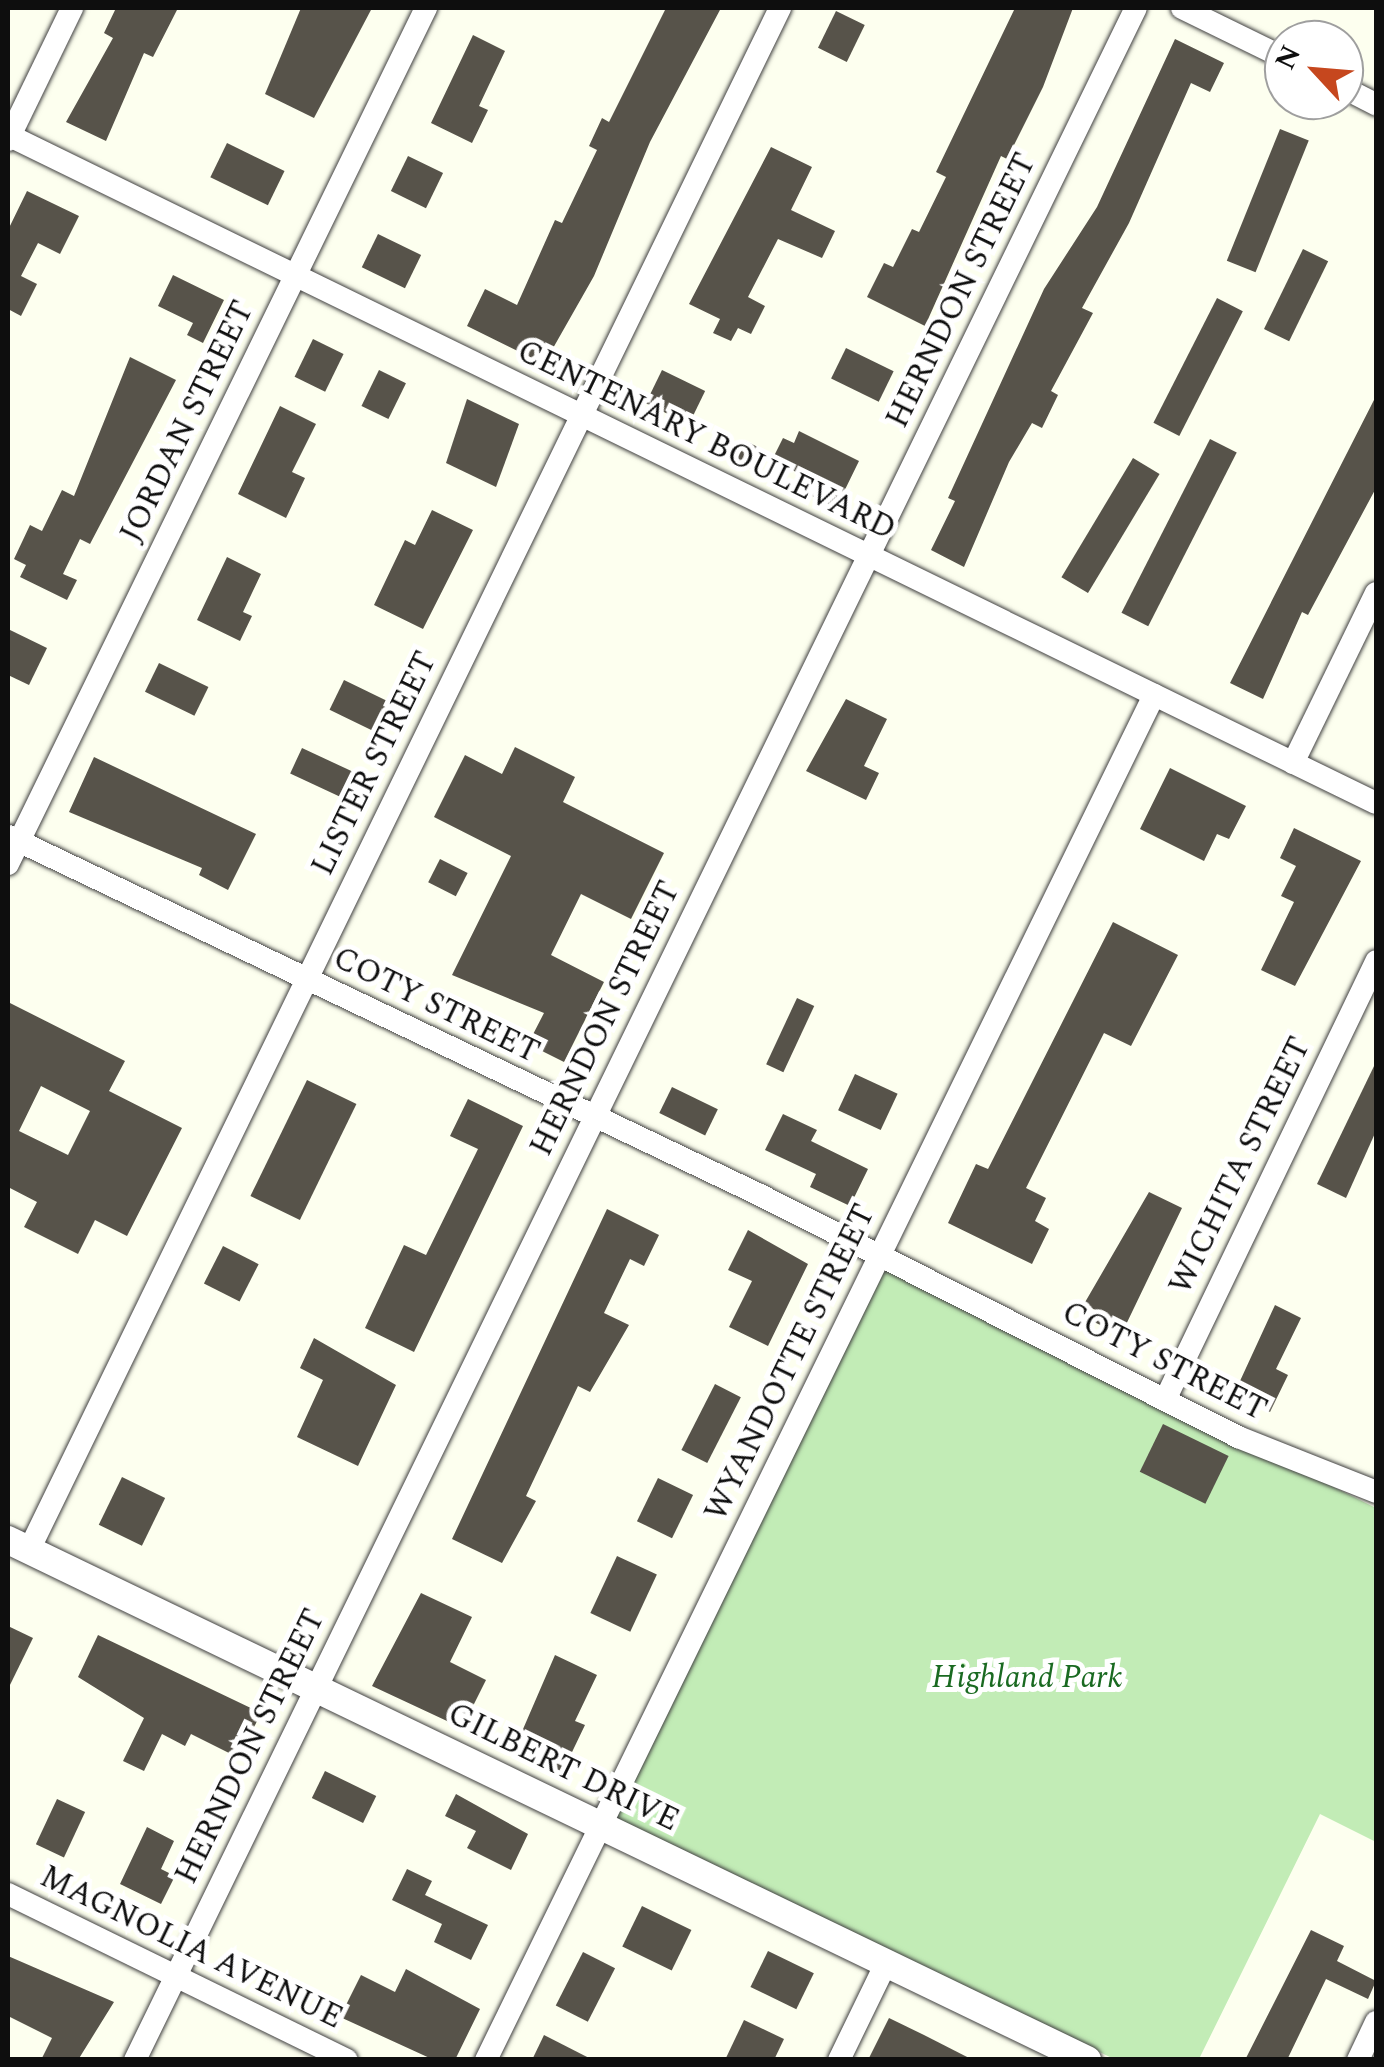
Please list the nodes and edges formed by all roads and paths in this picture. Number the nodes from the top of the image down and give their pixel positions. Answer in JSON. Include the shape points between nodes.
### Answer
{"nodes":[{"id":1,"x":72,"y":8,"type":"edge"},
{"id":2,"x":426,"y":8,"type":"edge"},
{"id":3,"x":780,"y":8,"type":"edge"},
{"id":4,"x":1136,"y":8,"type":"edge"},
{"id":5,"x":1182,"y":8,"type":"edge"},
{"id":6,"x":1264,"y":48,"type":"edge"},
{"id":7,"x":8,"y":137,"type":"edge"},
{"id":8,"x":296,"y":275,"type":"junction"},
{"id":9,"x":581,"y":415,"type":"junction"},
{"id":10,"x":867,"y":556,"type":"junction"},
{"id":11,"x":1376,"y":592,"type":"edge"},
{"id":12,"x":1154,"y":695,"type":"junction"},
{"id":13,"x":1294,"y":763,"type":"junction"},
{"id":14,"x":1376,"y":803,"type":"edge"},
{"id":15,"x":13,"y":838,"type":"edge"},
{"id":16,"x":8,"y":864,"type":"edge"},
{"id":17,"x":1376,"y":961,"type":"edge"},
{"id":18,"x":306,"y":980,"type":"junction"},
{"id":19,"x":594,"y":1118,"type":"junction"},
{"id":20,"x":880,"y":1256,"type":"junction"},
{"id":21,"x":1165,"y":1400,"type":"junction"},
{"id":22,"x":1376,"y":1492,"type":"edge"},
{"id":23,"x":18,"y":1545,"type":"edge"},
{"id":24,"x":317,"y":1688,"type":"junction"},
{"id":25,"x":600,"y":1825,"type":"junction"},
{"id":26,"x":8,"y":1894,"type":"edge"},
{"id":27,"x":886,"y":1963,"type":"junction"},
{"id":28,"x":176,"y":1976,"type":"junction"},
{"id":29,"x":1376,"y":2022,"type":"edge"},
{"id":30,"x":135,"y":2060,"type":"edge"},
{"id":31,"x":347,"y":2060,"type":"edge"},
{"id":32,"x":486,"y":2060,"type":"edge"},
{"id":33,"x":839,"y":2060,"type":"edge"},
{"id":34,"x":1087,"y":2060,"type":"edge"},
{"id":35,"x":1358,"y":2060,"type":"edge"}],
"edges":[{"from":1,"to":7,"type":"street"},
{"from":2,"to":8,"type":"street","name":"JORDAN STREET"},
{"from":3,"to":9,"type":"street","name":"LISTER STREET"},
{"from":4,"to":10,"type":"street","name":"HERNDON STREET"},
{"from":5,"to":6,"type":"street"},
{"from":7,"to":8,"type":"street","name":"CENTENARY BOULEVARD"},
{"from":8,"to":9,"type":"street","name":"CENTENARY BOULEVARD"},
{"from":8,"to":15,"type":"street","name":"JORDAN STREET"},
{"from":9,"to":10,"type":"street","name":"CENTENARY BOULEVARD"},
{"from":9,"to":18,"type":"street","name":"LISTER STREET"},
{"from":10,"to":12,"type":"street","name":"CENTENARY BOULEVARD"},
{"from":10,"to":19,"type":"street","name":"HERNDON STREET"},
{"from":11,"to":13,"type":"street"},
{"from":12,"to":13,"type":"street","name":"CENTENARY BOULEVARD"},
{"from":12,"to":20,"type":"street","name":"WYANDOTTE STREET"},
{"from":13,"to":14,"type":"street","name":"CENTENARY BOULEVARD"},
{"from":15,"to":16,"type":"street","name":"JORDAN STREET"},
{"from":15,"to":18,"type":"street","name":"COTY STREET"},
{"from":17,"to":21,"type":"street","name":"WICHITA STREET"},
{"from":18,"to":19,"type":"street","name":"COTY STREET"},
{"from":18,"to":23,"type":"street","name":"LISTER STREET"},
{"from":19,"to":20,"type":"street","name":"COTY STREET"},
{"from":19,"to":24,"type":"street","name":"HERNDON STREET"},
{"from":20,"to":21,"type":"street","name":"COTY STREET"},
{"from":20,"to":25,"type":"street","name":"WYANDOTTE STREET"},
{"from":21,"to":22,"type":"street","name":"COTY STREET","via":[[1295,1463]]},
{"from":23,"to":24,"type":"street","name":"GILBERT DRIVE"},
{"from":24,"to":25,"type":"street","name":"GILBERT DRIVE"},
{"from":24,"to":28,"type":"street","name":"HERNDON STREET"},
{"from":25,"to":27,"type":"street","name":"GILBERT DRIVE"},
{"from":25,"to":32,"type":"street","name":"WYANDOTTE STREET"},
{"from":26,"to":28,"type":"street","name":"MAGNOLIA AVENUE"},
{"from":27,"to":33,"type":"street"},
{"from":27,"to":34,"type":"street","name":"GILBERT DRIVE"},
{"from":28,"to":30,"type":"street","name":"HERNDON STREET"},
{"from":28,"to":31,"type":"street","name":"MAGNOLIA AVENUE"},
{"from":29,"to":35,"type":"street"}]}
